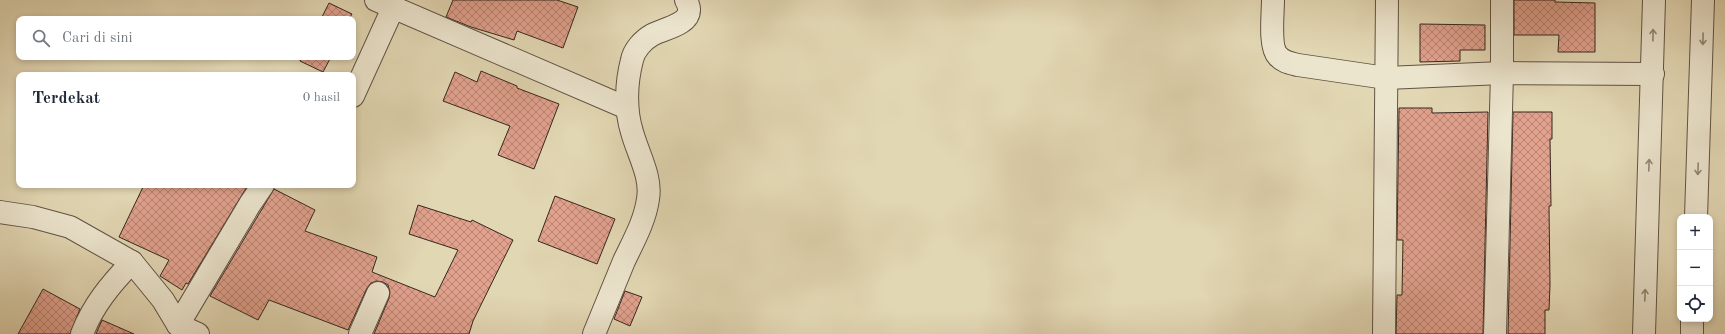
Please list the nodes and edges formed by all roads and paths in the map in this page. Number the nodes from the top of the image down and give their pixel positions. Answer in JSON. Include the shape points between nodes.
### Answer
{"nodes":[{"id":1,"x":686,"y":0,"type":"edge"},
{"id":2,"x":1273,"y":0,"type":"edge"},
{"id":3,"x":1387,"y":0,"type":"edge"},
{"id":4,"x":1502,"y":0,"type":"edge"},
{"id":5,"x":1654,"y":0,"type":"edge"},
{"id":6,"x":1703,"y":0,"type":"edge"},
{"id":7,"x":385,"y":4,"type":"edge"},
{"id":8,"x":1502,"y":73,"type":"junction"},
{"id":9,"x":1653,"y":74,"type":"junction"},
{"id":10,"x":1386,"y":78,"type":"junction"},
{"id":11,"x":356,"y":87,"type":"edge"},
{"id":12,"x":627,"y":108,"type":"junction"},
{"id":13,"x":261,"y":188,"type":"edge"},
{"id":14,"x":0,"y":212,"type":"edge"},
{"id":15,"x":1696,"y":214,"type":"edge"},
{"id":16,"x":132,"y":262,"type":"junction"},
{"id":17,"x":378,"y":292,"type":"dead end"},
{"id":18,"x":1692,"y":322,"type":"edge"},
{"id":19,"x":178,"y":325,"type":"junction"},
{"id":20,"x":82,"y":334,"type":"edge"},
{"id":21,"x":198,"y":334,"type":"edge"},
{"id":22,"x":360,"y":334,"type":"edge"},
{"id":23,"x":594,"y":334,"type":"edge"},
{"id":24,"x":1384,"y":334,"type":"edge"},
{"id":25,"x":1495,"y":334,"type":"edge"},
{"id":26,"x":1644,"y":334,"type":"edge"},
{"id":27,"x":1692,"y":334,"type":"edge"}],
"edges":[{"from":1,"to":12,"type":"street","via":[[689,9],[686,17],[672,28],[652,35],[637,49],[628,78]]},
{"from":2,"to":10,"type":"street","via":[[1273,42],[1276,55],[1284,61]]},
{"from":3,"to":10,"type":"street"},
{"from":4,"to":8,"type":"street"},
{"from":9,"to":5,"type":"street","one_way":true},
{"from":6,"to":15,"type":"street","one_way":true},
{"from":7,"to":11,"type":"street"},
{"from":7,"to":12,"type":"street"},
{"from":8,"to":9,"type":"street"},
{"from":8,"to":10,"type":"street"},
{"from":8,"to":25,"type":"street"},
{"from":26,"to":9,"type":"street","one_way":true},
{"from":10,"to":24,"type":"street"},
{"from":12,"to":23,"type":"street","via":[[631,131],[647,177],[649,199],[642,224]]},
{"from":13,"to":19,"type":"street"},
{"from":14,"to":16,"type":"street","via":[[34,217],[70,227]]},
{"from":16,"to":19,"type":"street","via":[[163,300]]},
{"from":16,"to":20,"type":"street","via":[[107,289]]},
{"from":17,"to":22,"type":"street"},
{"from":18,"to":27,"type":"street"},
{"from":19,"to":21,"type":"street"}]}
